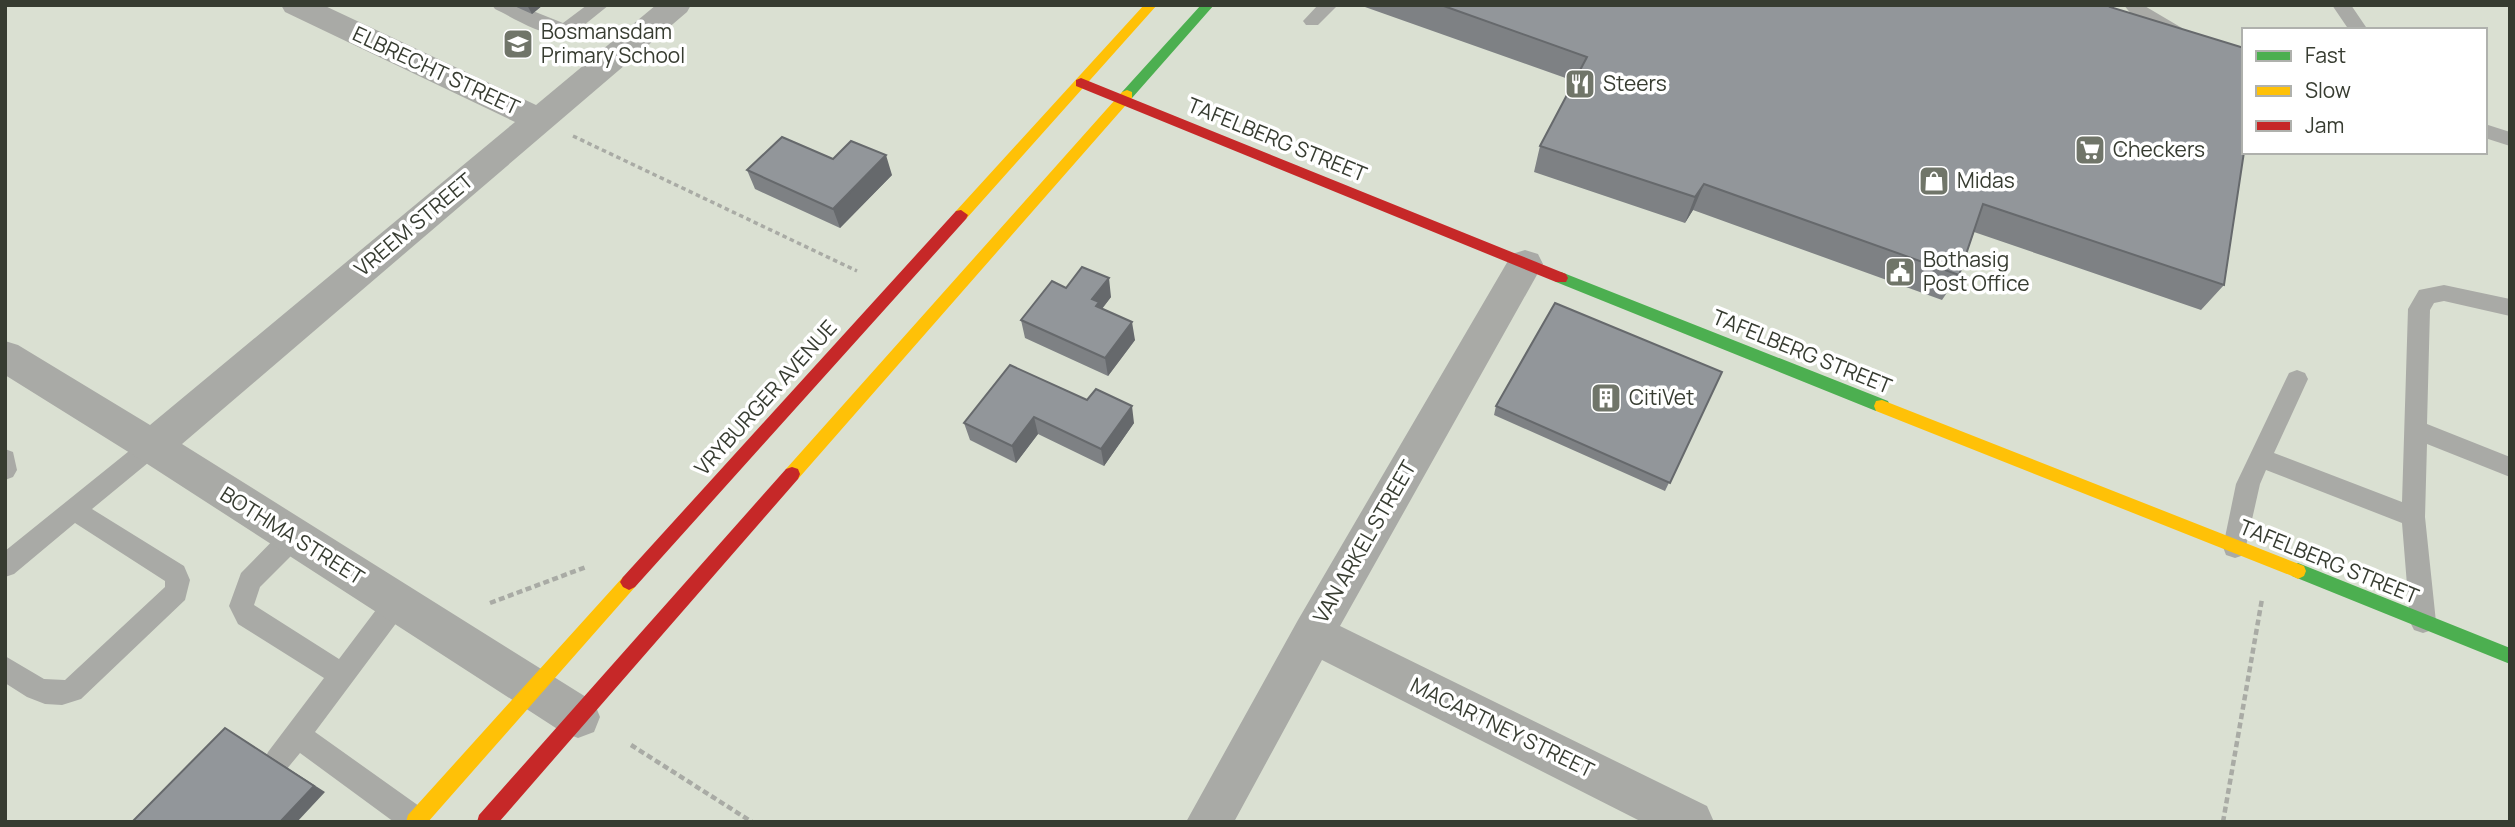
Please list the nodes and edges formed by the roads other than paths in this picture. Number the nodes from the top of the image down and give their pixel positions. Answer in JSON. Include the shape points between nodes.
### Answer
{"nodes":[{"id":1,"x":296,"y":5,"type":"edge"},
{"id":2,"x":501,"y":5,"type":"edge"},
{"id":3,"x":600,"y":5,"type":"edge"},
{"id":4,"x":676,"y":5,"type":"edge"},
{"id":5,"x":1151,"y":5,"type":"edge"},
{"id":6,"x":1208,"y":5,"type":"edge"},
{"id":7,"x":1329,"y":5,"type":"edge"},
{"id":8,"x":2133,"y":5,"type":"edge"},
{"id":9,"x":2341,"y":5,"type":"edge"},
{"id":10,"x":1312,"y":21,"type":"dead end"},
{"id":11,"x":2358,"y":28,"type":"edge"},
{"id":12,"x":2192,"y":40,"type":"edge"},
{"id":13,"x":1081,"y":83,"type":"junction"},
{"id":14,"x":1124,"y":100,"type":"junction"},
{"id":15,"x":539,"y":120,"type":"junction"},
{"id":16,"x":2487,"y":132,"type":"edge"},
{"id":17,"x":2510,"y":139,"type":"edge"},
{"id":18,"x":1525,"y":264,"type":"junction"},
{"id":19,"x":2510,"y":308,"type":"edge"},
{"id":20,"x":5,"y":356,"type":"edge"},
{"id":21,"x":2297,"y":379,"type":"dead end"},
{"id":22,"x":2416,"y":430,"type":"junction"},
{"id":23,"x":152,"y":446,"type":"junction"},
{"id":24,"x":2259,"y":457,"type":"junction"},
{"id":25,"x":5,"y":459,"type":"edge"},
{"id":26,"x":2510,"y":467,"type":"edge"},
{"id":27,"x":5,"y":470,"type":"edge"},
{"id":28,"x":75,"y":511,"type":"junction"},
{"id":29,"x":2413,"y":517,"type":"junction"},
{"id":30,"x":293,"y":537,"type":"junction"},
{"id":31,"x":2235,"y":547,"type":"junction"},
{"id":32,"x":5,"y":566,"type":"edge"},
{"id":33,"x":397,"y":602,"type":"junction"},
{"id":34,"x":2423,"y":622,"type":"junction"},
{"id":35,"x":1312,"y":634,"type":"junction"},
{"id":36,"x":2510,"y":656,"type":"edge"},
{"id":37,"x":5,"y":668,"type":"edge"},
{"id":38,"x":340,"y":674,"type":"junction"},
{"id":39,"x":534,"y":688,"type":"junction"},
{"id":40,"x":578,"y":717,"type":"junction"},
{"id":41,"x":297,"y":735,"type":"junction"},
{"id":42,"x":277,"y":761,"type":"edge"},
{"id":43,"x":415,"y":821,"type":"edge"},
{"id":44,"x":486,"y":822,"type":"edge"},
{"id":45,"x":1209,"y":822,"type":"edge"},
{"id":46,"x":1690,"y":822,"type":"edge"}],
"edges":[{"from":1,"to":15,"type":"street","name":"ELBRECHT STREET"},
{"from":2,"to":3,"type":"lane","via":[[565,30]]},
{"from":4,"to":15,"type":"street","name":"VREEM STREET"},
{"from":5,"to":13,"type":"street","name":"VRYBURGER AVENUE"},
{"from":6,"to":14,"type":"street"},
{"from":7,"to":10,"type":"lane"},
{"from":8,"to":12,"type":"lane","via":[[2158,25]]},
{"from":9,"to":11,"type":"lane"},
{"from":13,"to":14,"type":"street","name":"TAFELBERG STREET"},
{"from":13,"to":39,"type":"street","name":"VRYBURGER AVENUE"},
{"from":14,"to":18,"type":"street","name":"TAFELBERG STREET"},
{"from":14,"to":40,"type":"street"},
{"from":15,"to":23,"type":"street","name":"VREEM STREET"},
{"from":16,"to":17,"type":"lane"},
{"from":18,"to":31,"type":"street","name":"TAFELBERG STREET"},
{"from":18,"to":35,"type":"street","name":"VAN ARKEL STREET"},
{"from":19,"to":22,"type":"lane","via":[[2444,293],[2427,296],[2419,309]]},
{"from":20,"to":23,"type":"street","name":"BOTHMA STREET"},
{"from":21,"to":24,"type":"lane"},
{"from":22,"to":26,"type":"lane"},
{"from":22,"to":29,"type":"lane"},
{"from":23,"to":28,"type":"lane"},
{"from":23,"to":30,"type":"street","name":"BOTHMA STREET"},
{"from":24,"to":29,"type":"lane"},
{"from":24,"to":31,"type":"lane","via":[[2248,484]]},
{"from":25,"to":27,"type":"lane"},
{"from":28,"to":32,"type":"lane"},
{"from":28,"to":37,"type":"lane","via":[[175,574],[176,592],[72,690],[48,694]]},
{"from":29,"to":34,"type":"lane"},
{"from":30,"to":33,"type":"street","name":"BOTHMA STREET"},
{"from":30,"to":38,"type":"lane","via":[[250,581],[241,606],[247,616]]},
{"from":31,"to":34,"type":"street","name":"TAFELBERG STREET"},
{"from":33,"to":38,"type":"lane"},
{"from":33,"to":39,"type":"street","name":"BOTHMA STREET"},
{"from":34,"to":36,"type":"street","name":"TAFELBERG STREET"},
{"from":35,"to":45,"type":"street","name":"VAN ARKEL STREET"},
{"from":35,"to":46,"type":"street","name":"MACARTNEY STREET"},
{"from":38,"to":41,"type":"lane"},
{"from":39,"to":40,"type":"street","name":"BOTHMA STREET"},
{"from":39,"to":43,"type":"street","name":"VRYBURGER AVENUE"},
{"from":40,"to":44,"type":"street"},
{"from":41,"to":42,"type":"lane"},
{"from":41,"to":43,"type":"lane"}]}
